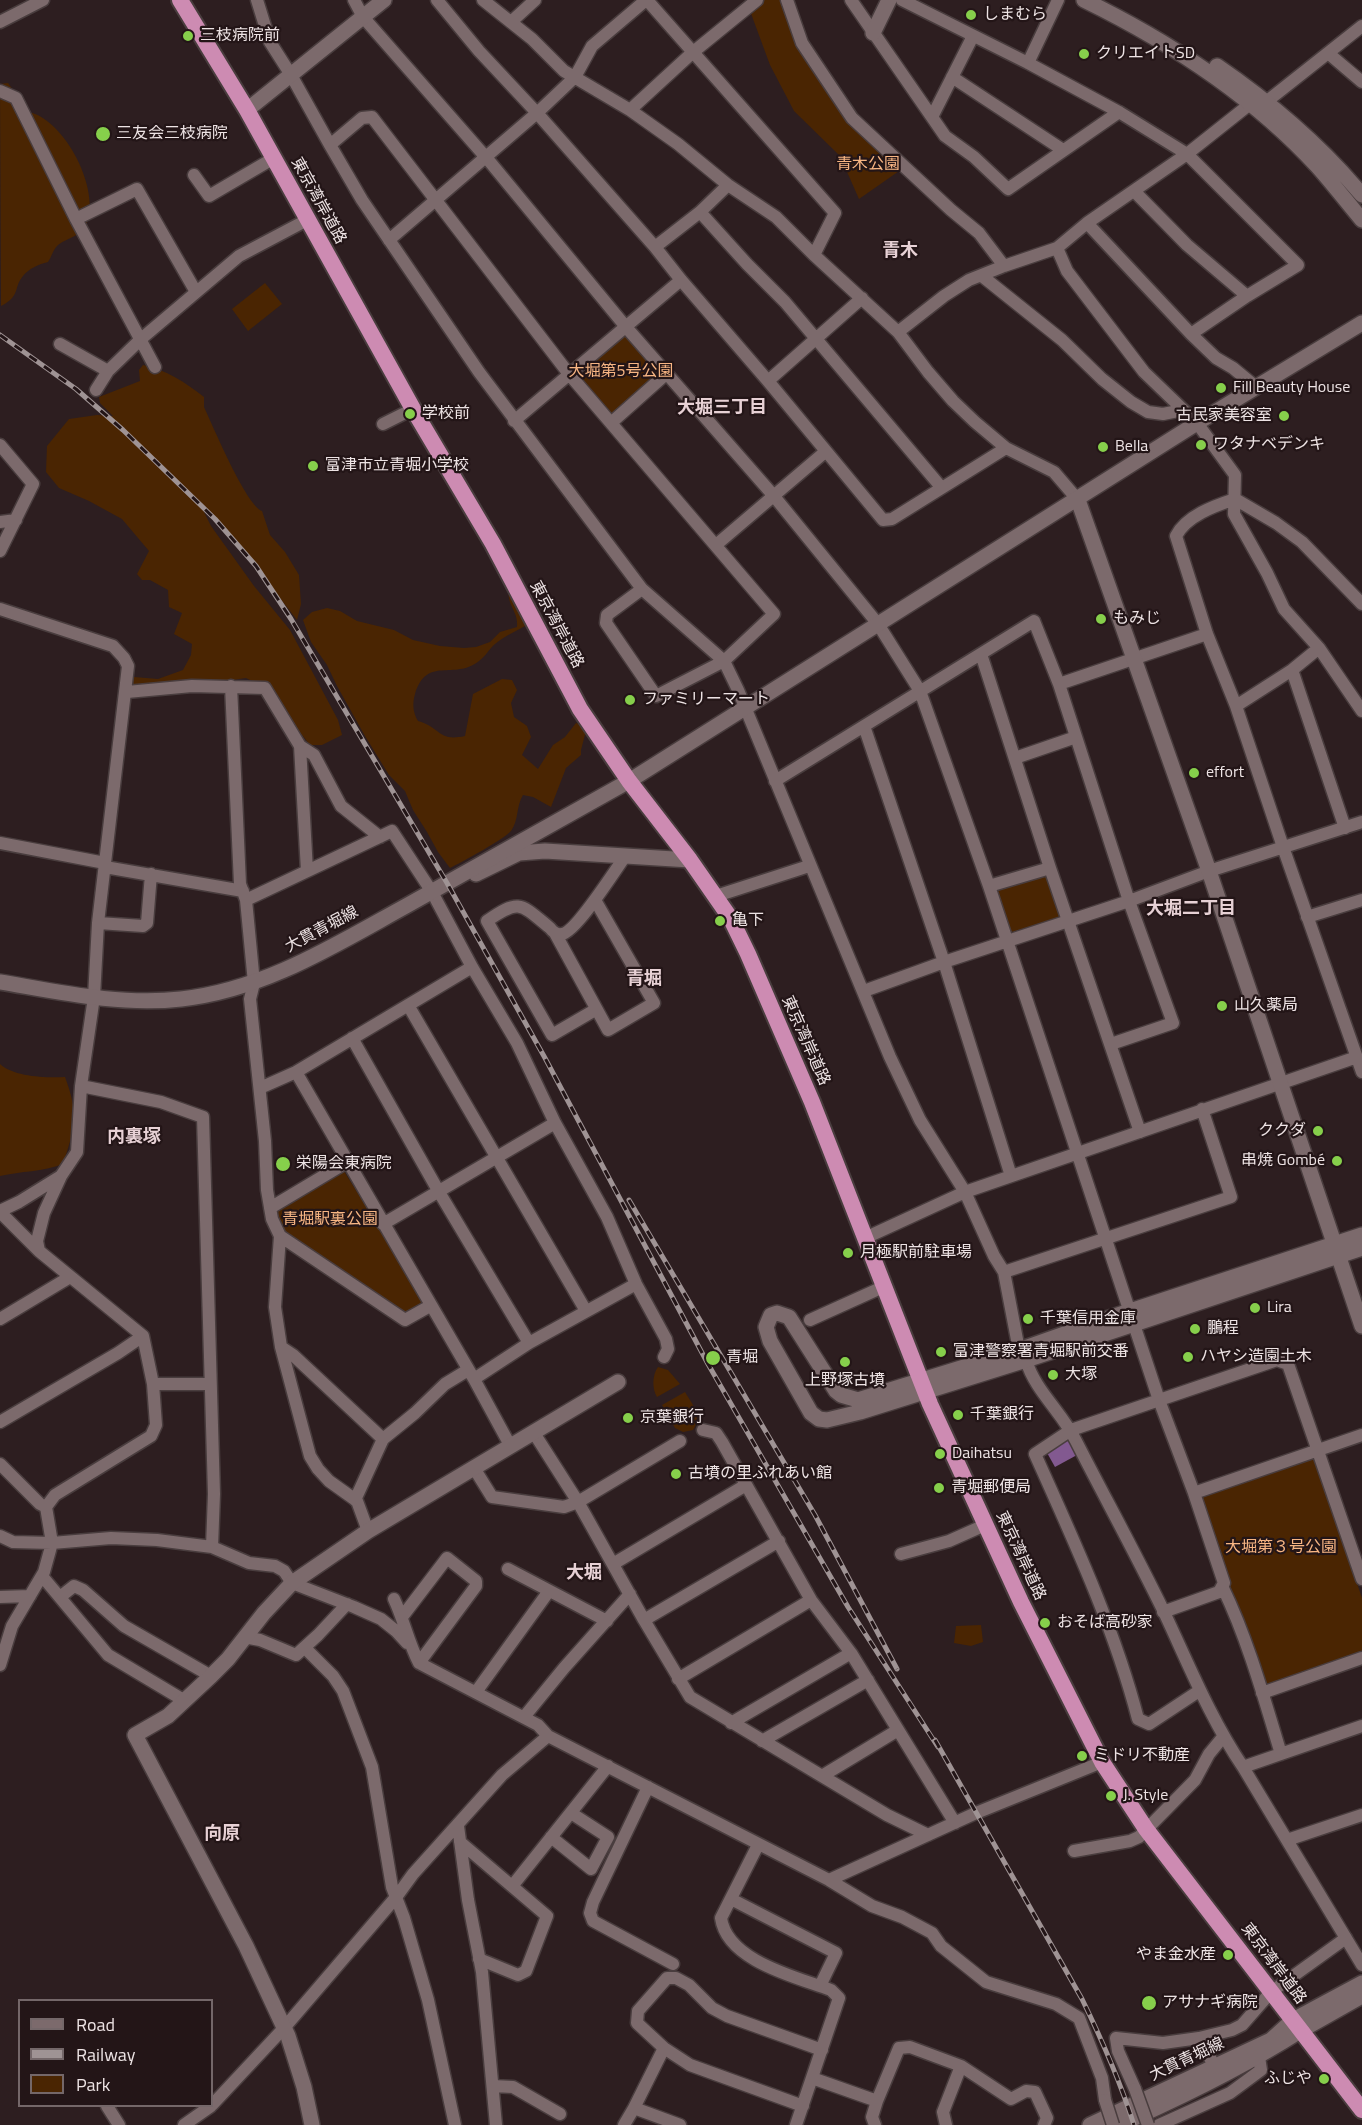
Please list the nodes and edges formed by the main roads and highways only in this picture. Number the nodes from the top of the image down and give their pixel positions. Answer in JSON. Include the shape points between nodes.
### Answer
{"nodes":[{"id":1,"x":180,"y":0,"type":"edge"},
{"id":2,"x":1362,"y":2110,"type":"edge"}],
"edges":[{"from":1,"to":2,"type":"highway","name":"東京湾岸道路","via":[[247,110],[413,409],[493,544],[580,709],[731,919],[812,1102],[922,1385],[985,1525],[1102,1762],[1146,1829]]}]}
